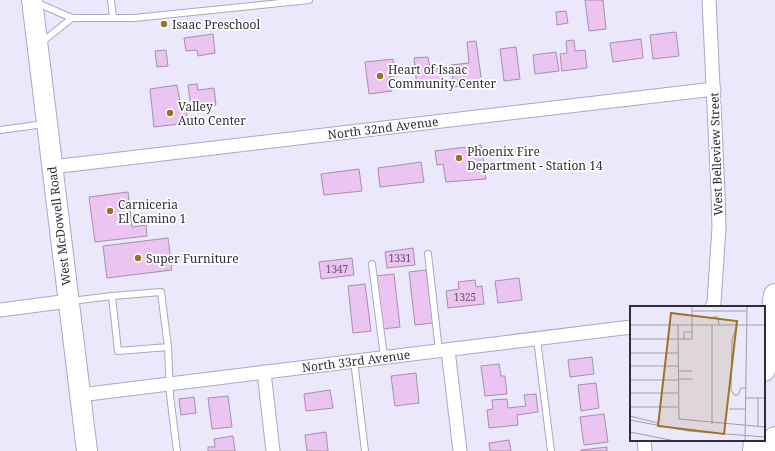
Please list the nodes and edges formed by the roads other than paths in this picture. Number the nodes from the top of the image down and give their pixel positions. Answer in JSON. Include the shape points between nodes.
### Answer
{"nodes":[{"id":1,"x":32,"y":0,"type":"edge"},
{"id":2,"x":111,"y":0,"type":"edge"},
{"id":3,"x":309,"y":0,"type":"edge"},
{"id":4,"x":708,"y":0,"type":"edge"},
{"id":5,"x":72,"y":18,"type":"junction"},
{"id":6,"x":113,"y":18,"type":"junction"},
{"id":7,"x":37,"y":45,"type":"junction"},
{"id":8,"x":714,"y":89,"type":"junction"},
{"id":9,"x":47,"y":123,"type":"junction"},
{"id":10,"x":0,"y":130,"type":"edge"},
{"id":11,"x":52,"y":167,"type":"junction"},
{"id":12,"x":428,"y":254,"type":"dead end"},
{"id":13,"x":372,"y":264,"type":"dead end"},
{"id":14,"x":775,"y":295,"type":"edge"},
{"id":15,"x":112,"y":296,"type":"junction"},
{"id":16,"x":69,"y":301,"type":"junction"},
{"id":17,"x":712,"y":306,"type":"edge"},
{"id":18,"x":0,"y":310,"type":"edge"},
{"id":19,"x":630,"y":329,"type":"edge"},
{"id":20,"x":537,"y":339,"type":"junction"},
{"id":21,"x":168,"y":347,"type":"junction"},
{"id":22,"x":443,"y":350,"type":"junction"},
{"id":23,"x":384,"y":357,"type":"junction"},
{"id":24,"x":354,"y":361,"type":"junction"},
{"id":25,"x":765,"y":363,"type":"edge"},
{"id":26,"x":264,"y":372,"type":"junction"},
{"id":27,"x":170,"y":383,"type":"junction"},
{"id":28,"x":80,"y":395,"type":"junction"},
{"id":29,"x":775,"y":438,"type":"edge"},
{"id":30,"x":644,"y":441,"type":"edge"},
{"id":31,"x":755,"y":441,"type":"edge"},
{"id":32,"x":87,"y":451,"type":"edge"},
{"id":33,"x":177,"y":451,"type":"edge"},
{"id":34,"x":273,"y":451,"type":"edge"},
{"id":35,"x":365,"y":451,"type":"edge"},
{"id":36,"x":460,"y":451,"type":"edge"},
{"id":37,"x":551,"y":451,"type":"edge"},
{"id":38,"x":645,"y":451,"type":"edge"},
{"id":39,"x":754,"y":451,"type":"edge"},
{"id":40,"x":774,"y":451,"type":"edge"}],
"edges":[{"from":1,"to":5,"type":"lane"},
{"from":1,"to":7,"type":"main road","name":"West McDowell Road"},
{"from":2,"to":6,"type":"lane"},
{"from":3,"to":6,"type":"lane"},
{"from":4,"to":8,"type":"street","name":"West Belleview Street"},
{"from":5,"to":6,"type":"lane"},
{"from":5,"to":7,"type":"lane"},
{"from":7,"to":9,"type":"main road","name":"West McDowell Road"},
{"from":8,"to":11,"type":"street","name":"North 32nd Avenue"},
{"from":8,"to":17,"type":"street","name":"West Belleview Street","via":[[719,227]]},
{"from":9,"to":10,"type":"lane"},
{"from":9,"to":11,"type":"main road","name":"West McDowell Road"},
{"from":11,"to":16,"type":"main road","name":"West McDowell Road"},
{"from":12,"to":22,"type":"lane"},
{"from":13,"to":23,"type":"lane"},
{"from":14,"to":25,"type":"highway"},
{"from":15,"to":16,"type":"lane"},
{"from":15,"to":21,"type":"lane","via":[[118,351]]},
{"from":15,"to":21,"type":"lane","via":[[162,292]]},
{"from":16,"to":18,"type":"street"},
{"from":16,"to":28,"type":"main road","name":"West McDowell Road"},
{"from":19,"to":20,"type":"street","name":"North 33rd Avenue"},
{"from":20,"to":22,"type":"street","name":"North 33rd Avenue"},
{"from":20,"to":37,"type":"lane"},
{"from":21,"to":27,"type":"lane"},
{"from":22,"to":23,"type":"street","name":"North 33rd Avenue"},
{"from":22,"to":36,"type":"street"},
{"from":23,"to":24,"type":"street","name":"North 33rd Avenue"},
{"from":24,"to":26,"type":"street","name":"North 33rd Avenue"},
{"from":24,"to":35,"type":"lane"},
{"from":26,"to":27,"type":"street","name":"North 33rd Avenue"},
{"from":26,"to":34,"type":"street"},
{"from":27,"to":28,"type":"street","name":"North 33rd Avenue"},
{"from":27,"to":33,"type":"lane"},
{"from":28,"to":32,"type":"main road","name":"West McDowell Road"},
{"from":29,"to":40,"type":"highway"},
{"from":30,"to":38,"type":"street"},
{"from":31,"to":39,"type":"highway"}]}
